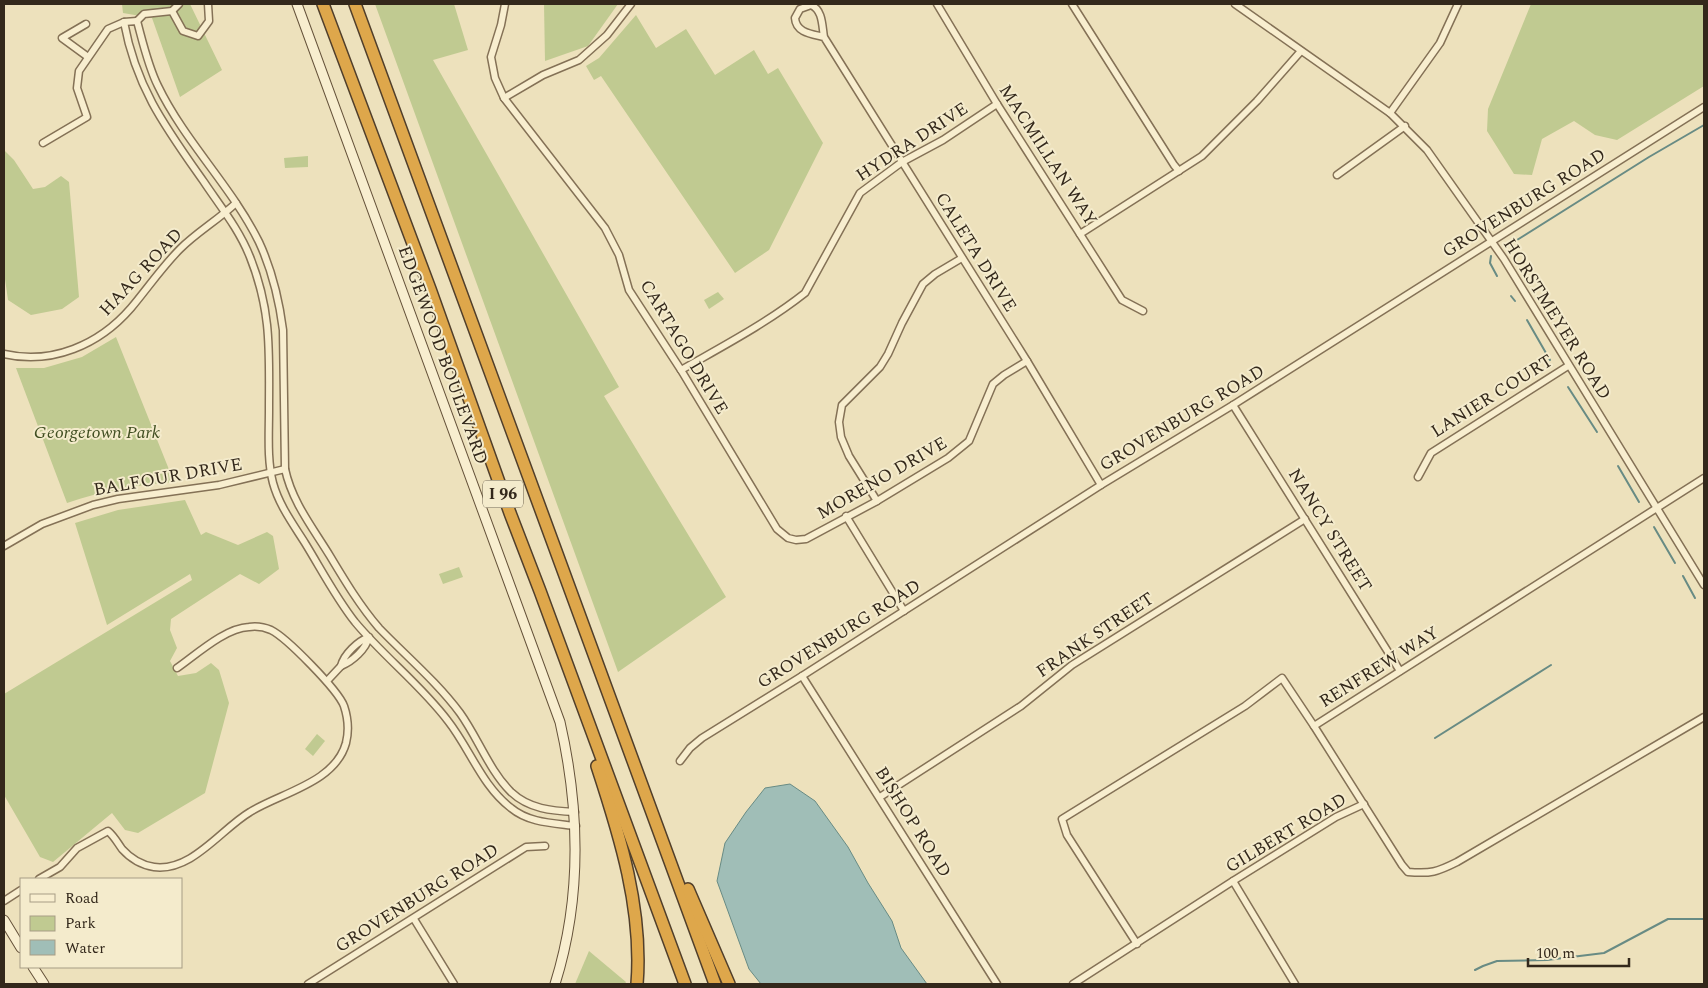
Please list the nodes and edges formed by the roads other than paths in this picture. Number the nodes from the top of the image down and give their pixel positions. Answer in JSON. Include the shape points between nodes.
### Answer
{"nodes":[{"id":1,"x":179,"y":4,"type":"edge"},
{"id":2,"x":208,"y":4,"type":"edge"},
{"id":3,"x":297,"y":4,"type":"edge"},
{"id":4,"x":323,"y":4,"type":"edge"},
{"id":5,"x":355,"y":4,"type":"edge"},
{"id":6,"x":505,"y":4,"type":"edge"},
{"id":7,"x":631,"y":4,"type":"edge"},
{"id":8,"x":937,"y":4,"type":"edge"},
{"id":9,"x":1072,"y":4,"type":"edge"},
{"id":10,"x":1235,"y":4,"type":"edge"},
{"id":11,"x":1458,"y":4,"type":"edge"},
{"id":12,"x":172,"y":11,"type":"junction"},
{"id":13,"x":137,"y":21,"type":"junction"},
{"id":14,"x":124,"y":22,"type":"junction"},
{"id":15,"x":86,"y":24,"type":"dead end"},
{"id":16,"x":824,"y":37,"type":"junction"},
{"id":17,"x":1301,"y":51,"type":"junction"},
{"id":18,"x":88,"y":57,"type":"junction"},
{"id":19,"x":158,"y":85,"type":"junction"},
{"id":20,"x":145,"y":92,"type":"junction"},
{"id":21,"x":504,"y":98,"type":"junction"},
{"id":22,"x":997,"y":104,"type":"junction"},
{"id":23,"x":1704,"y":107,"type":"edge"},
{"id":24,"x":1390,"y":113,"type":"junction"},
{"id":25,"x":1404,"y":126,"type":"junction"},
{"id":26,"x":43,"y":143,"type":"dead end"},
{"id":27,"x":902,"y":162,"type":"junction"},
{"id":28,"x":1179,"y":171,"type":"junction"},
{"id":29,"x":1337,"y":175,"type":"dead end"},
{"id":30,"x":236,"y":203,"type":"junction"},
{"id":31,"x":226,"y":213,"type":"junction"},
{"id":32,"x":1080,"y":234,"type":"junction"},
{"id":33,"x":1492,"y":241,"type":"junction"},
{"id":34,"x":962,"y":258,"type":"junction"},
{"id":35,"x":1143,"y":312,"type":"dead end"},
{"id":36,"x":4,"y":354,"type":"edge"},
{"id":37,"x":1027,"y":362,"type":"junction"},
{"id":38,"x":1568,"y":366,"type":"junction"},
{"id":39,"x":681,"y":370,"type":"junction"},
{"id":40,"x":1233,"y":405,"type":"junction"},
{"id":41,"x":285,"y":470,"type":"junction"},
{"id":42,"x":271,"y":472,"type":"junction"},
{"id":43,"x":1418,"y":477,"type":"dead end"},
{"id":44,"x":1704,"y":478,"type":"edge"},
{"id":45,"x":1101,"y":485,"type":"junction"},
{"id":46,"x":876,"y":501,"type":"junction"},
{"id":47,"x":1658,"y":509,"type":"junction"},
{"id":48,"x":846,"y":516,"type":"junction"},
{"id":49,"x":1305,"y":519,"type":"junction"},
{"id":50,"x":796,"y":540,"type":"joint"},
{"id":51,"x":4,"y":546,"type":"edge"},
{"id":52,"x":1704,"y":586,"type":"edge"},
{"id":53,"x":540,"y":590,"type":"junction"},
{"id":54,"x":904,"y":611,"type":"junction"},
{"id":55,"x":369,"y":637,"type":"junction"},
{"id":56,"x":177,"y":668,"type":"dead end"},
{"id":57,"x":1400,"y":671,"type":"junction"},
{"id":58,"x":802,"y":676,"type":"junction"},
{"id":59,"x":327,"y":681,"type":"junction"},
{"id":60,"x":1704,"y":717,"type":"edge"},
{"id":61,"x":1314,"y":726,"type":"junction"},
{"id":62,"x":680,"y":760,"type":"dead end"},
{"id":63,"x":880,"y":797,"type":"junction"},
{"id":64,"x":1364,"y":804,"type":"junction"},
{"id":65,"x":575,"y":812,"type":"junction"},
{"id":66,"x":576,"y":826,"type":"junction"},
{"id":67,"x":661,"y":837,"type":"junction"},
{"id":68,"x":545,"y":846,"type":"dead end"},
{"id":69,"x":41,"y":878,"type":"edge"},
{"id":70,"x":1233,"y":881,"type":"junction"},
{"id":71,"x":20,"y":891,"type":"edge"},
{"id":72,"x":4,"y":901,"type":"edge"},
{"id":73,"x":414,"y":918,"type":"junction"},
{"id":74,"x":4,"y":920,"type":"edge"},
{"id":75,"x":1137,"y":944,"type":"junction"},
{"id":76,"x":20,"y":946,"type":"edge"},
{"id":77,"x":34,"y":968,"type":"edge"},
{"id":78,"x":44,"y":984,"type":"edge"},
{"id":79,"x":308,"y":984,"type":"edge"},
{"id":80,"x":454,"y":984,"type":"edge"},
{"id":81,"x":555,"y":984,"type":"edge"},
{"id":82,"x":637,"y":984,"type":"edge"},
{"id":83,"x":684,"y":984,"type":"edge"},
{"id":84,"x":715,"y":984,"type":"edge"},
{"id":85,"x":729,"y":984,"type":"edge"},
{"id":86,"x":997,"y":984,"type":"edge"},
{"id":87,"x":1073,"y":984,"type":"edge"},
{"id":88,"x":1296,"y":984,"type":"edge"}],
"edges":[{"from":1,"to":12,"type":"street"},
{"from":2,"to":12,"type":"street","via":[[210,21],[198,36],[183,31]]},
{"from":3,"to":65,"type":"street","name":"EDGEWOOD BOULEVARD","via":[[553,704],[567,755]]},
{"from":4,"to":53,"type":"highway","number":"I 96"},
{"from":5,"to":67,"type":"highway","number":"I 96"},
{"from":6,"to":21,"type":"street","name":"CARTAGO DRIVE","via":[[491,57],[495,78]]},
{"from":7,"to":21,"type":"street","via":[[606,35],[579,60],[543,75]]},
{"from":8,"to":22,"type":"street","name":"MACMILLAN WAY"},
{"from":9,"to":28,"type":"street"},
{"from":10,"to":17,"type":"street","name":"HORSTMEYER ROAD"},
{"from":11,"to":24,"type":"street","via":[[1440,43]]},
{"from":12,"to":13,"type":"street","via":[[144,14]]},
{"from":13,"to":14,"type":"street"},
{"from":13,"to":19,"type":"street"},
{"from":14,"to":18,"type":"street","via":[[108,29]]},
{"from":14,"to":20,"type":"street","via":[[128,45]]},
{"from":15,"to":18,"type":"street","via":[[62,38]]},
{"from":16,"to":16,"type":"street","name":"CALETA DRIVE","via":[[820,12],[816,7],[811,5],[800,9],[795,18],[798,27]]},
{"from":16,"to":27,"type":"street","name":"CALETA DRIVE"},
{"from":17,"to":24,"type":"street","name":"HORSTMEYER ROAD"},
{"from":17,"to":28,"type":"street","via":[[1228,132],[1202,156]]},
{"from":18,"to":26,"type":"street","via":[[77,80],[87,117]]},
{"from":19,"to":20,"type":"street"},
{"from":19,"to":30,"type":"street"},
{"from":20,"to":31,"type":"street","via":[[184,155]]},
{"from":21,"to":39,"type":"street","name":"CARTAGO DRIVE","via":[[605,228],[619,255],[629,290]]},
{"from":22,"to":27,"type":"street","name":"HYDRA DRIVE","via":[[943,140]]},
{"from":22,"to":32,"type":"street","name":"MACMILLAN WAY"},
{"from":23,"to":33,"type":"street","name":"GROVENBURG ROAD"},
{"from":24,"to":25,"type":"street","name":"HORSTMEYER ROAD"},
{"from":25,"to":29,"type":"street"},
{"from":25,"to":33,"type":"street","name":"HORSTMEYER ROAD","via":[[1443,170]]},
{"from":27,"to":34,"type":"street","name":"CALETA DRIVE"},
{"from":27,"to":39,"type":"street","name":"HYDRA DRIVE","via":[[860,192],[805,293],[738,338]]},
{"from":28,"to":32,"type":"street"},
{"from":30,"to":31,"type":"street","name":"HAAG ROAD"},
{"from":30,"to":41,"type":"street","via":[[259,243],[281,310]]},
{"from":31,"to":36,"type":"street","name":"HAAG ROAD","via":[[179,250],[130,309],[103,334],[74,350],[57,355],[40,358]]},
{"from":31,"to":42,"type":"street","via":[[249,253],[268,321]]},
{"from":32,"to":35,"type":"street","name":"MACMILLAN WAY","via":[[1122,300]]},
{"from":33,"to":38,"type":"street","name":"HORSTMEYER ROAD"},
{"from":33,"to":40,"type":"street","name":"GROVENBURG ROAD"},
{"from":34,"to":37,"type":"street","name":"CALETA DRIVE"},
{"from":34,"to":46,"type":"street","via":[[924,284],[880,367],[842,405],[840,437]]},
{"from":37,"to":45,"type":"street","name":"CALETA DRIVE"},
{"from":37,"to":46,"type":"street","name":"MORENO DRIVE","via":[[993,384],[974,433],[964,446]]},
{"from":38,"to":43,"type":"street","name":"LANIER COURT","via":[[1431,453]]},
{"from":38,"to":47,"type":"street","name":"HORSTMEYER ROAD"},
{"from":39,"to":50,"type":"street","name":"CARTAGO DRIVE","via":[[777,529]]},
{"from":40,"to":45,"type":"street","name":"GROVENBURG ROAD"},
{"from":40,"to":49,"type":"street","name":"NANCY STREET"},
{"from":41,"to":42,"type":"street","name":"BALFOUR DRIVE"},
{"from":41,"to":65,"type":"street","via":[[297,504],[359,602],[454,706],[511,792],[537,807]]},
{"from":42,"to":51,"type":"street","name":"BALFOUR DRIVE","via":[[219,485],[93,505],[42,524]]},
{"from":42,"to":55,"type":"street","via":[[285,511],[348,613]]},
{"from":44,"to":47,"type":"street","name":"RENFREW WAY"},
{"from":45,"to":54,"type":"street","name":"GROVENBURG ROAD"},
{"from":46,"to":48,"type":"street","name":"MORENO DRIVE"},
{"from":47,"to":52,"type":"street","name":"HORSTMEYER ROAD"},
{"from":47,"to":57,"type":"street","name":"RENFREW WAY"},
{"from":48,"to":50,"type":"street","name":"MORENO DRIVE","via":[[812,536]]},
{"from":48,"to":54,"type":"street"},
{"from":49,"to":57,"type":"street","name":"NANCY STREET"},
{"from":49,"to":63,"type":"street","name":"FRANK STREET","via":[[1072,665],[1021,706]]},
{"from":53,"to":82,"type":"highway","via":[[611,810],[628,876],[637,930]]},
{"from":53,"to":83,"type":"highway","number":"I 96"},
{"from":54,"to":58,"type":"street","name":"GROVENBURG ROAD"},
{"from":55,"to":59,"type":"street","via":[[343,659]]},
{"from":55,"to":66,"type":"street","via":[[438,708],[500,800],[524,817]]},
{"from":56,"to":59,"type":"street","via":[[238,628],[259,626],[284,639]]},
{"from":57,"to":61,"type":"street","name":"RENFREW WAY"},
{"from":58,"to":62,"type":"street","name":"GROVENBURG ROAD","via":[[702,738]]},
{"from":58,"to":63,"type":"street","name":"BISHOP ROAD"},
{"from":59,"to":69,"type":"street","via":[[344,705],[348,732],[340,757],[312,782],[251,811],[204,849],[179,863],[166,867],[141,864],[130,858],[108,831],[77,848],[60,867]]},
{"from":60,"to":64,"type":"street","name":"GILBERT ROAD","via":[[1457,862],[1433,872],[1408,872]]},
{"from":61,"to":64,"type":"street"},
{"from":61,"to":75,"type":"street","name":"RENFREW WAY","via":[[1282,678],[1246,706],[1062,819],[1067,835]]},
{"from":63,"to":86,"type":"street","name":"BISHOP ROAD"},
{"from":64,"to":70,"type":"street","name":"GILBERT ROAD","via":[[1336,817]]},
{"from":65,"to":66,"type":"street","name":"EDGEWOOD BOULEVARD"},
{"from":66,"to":81,"type":"street","name":"EDGEWOOD BOULEVARD","via":[[573,904]]},
{"from":67,"to":84,"type":"highway","number":"I 96"},
{"from":67,"to":85,"type":"highway","via":[[671,844]]},
{"from":68,"to":73,"type":"street","name":"GROVENBURG ROAD","via":[[526,847]]},
{"from":70,"to":75,"type":"street","name":"GILBERT ROAD"},
{"from":70,"to":88,"type":"street"},
{"from":71,"to":72,"type":"street"},
{"from":73,"to":79,"type":"street","name":"GROVENBURG ROAD"},
{"from":73,"to":80,"type":"street"},
{"from":74,"to":76,"type":"street"},
{"from":75,"to":87,"type":"street","name":"GILBERT ROAD"},
{"from":77,"to":78,"type":"street"}]}
